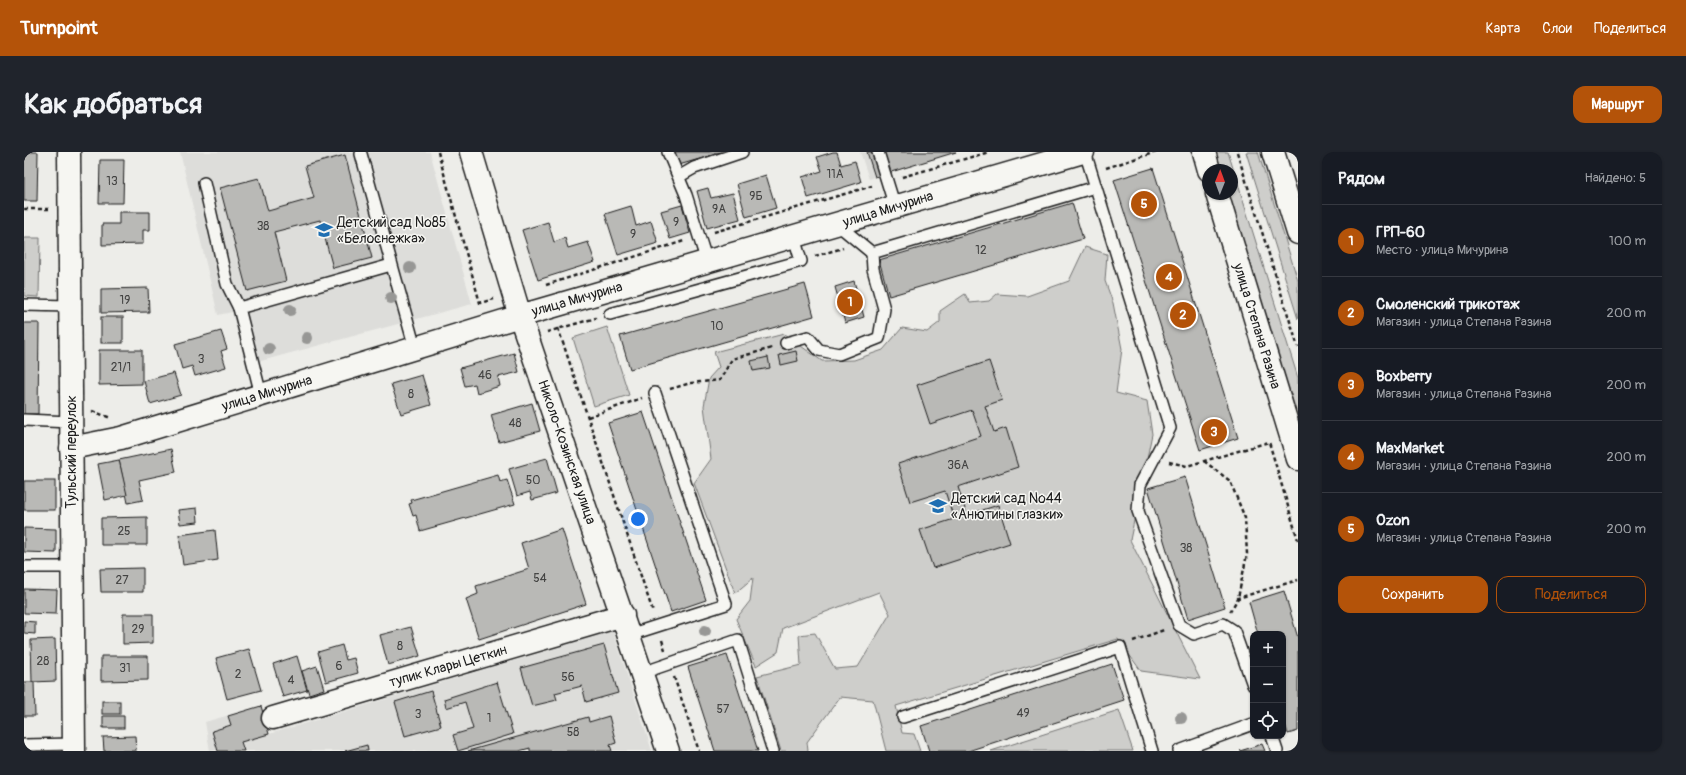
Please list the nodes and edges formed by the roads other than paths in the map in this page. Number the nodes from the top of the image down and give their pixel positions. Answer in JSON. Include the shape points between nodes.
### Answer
{"nodes":[{"id":1,"x":69,"y":152,"type":"edge"},
{"id":2,"x":471,"y":152,"type":"edge"},
{"id":3,"x":668,"y":152,"type":"edge"},
{"id":4,"x":742,"y":152,"type":"edge"},
{"id":5,"x":878,"y":152,"type":"edge"},
{"id":6,"x":1084,"y":152,"type":"edge"},
{"id":7,"x":1204,"y":152,"type":"edge"},
{"id":8,"x":1273,"y":152,"type":"edge"},
{"id":9,"x":361,"y":154,"type":"dead end"},
{"id":10,"x":1060,"y":155,"type":"edge"},
{"id":11,"x":1207,"y":164,"type":"edge"},
{"id":12,"x":680,"y":176,"type":"junction"},
{"id":13,"x":204,"y":183,"type":"dead end"},
{"id":14,"x":1095,"y":188,"type":"junction"},
{"id":15,"x":1219,"y":200,"type":"edge"},
{"id":16,"x":895,"y":207,"type":"junction"},
{"id":17,"x":837,"y":224,"type":"junction"},
{"id":18,"x":1298,"y":234,"type":"edge"},
{"id":19,"x":794,"y":237,"type":"junction"},
{"id":20,"x":872,"y":254,"type":"junction"},
{"id":21,"x":707,"y":262,"type":"junction"},
{"id":22,"x":391,"y":265,"type":"junction"},
{"id":23,"x":24,"y":305,"type":"edge"},
{"id":24,"x":70,"y":306,"type":"junction"},
{"id":25,"x":239,"y":308,"type":"junction"},
{"id":26,"x":610,"y":314,"type":"road end"},
{"id":27,"x":520,"y":316,"type":"junction"},
{"id":28,"x":786,"y":344,"type":"road end"},
{"id":29,"x":414,"y":348,"type":"junction"},
{"id":30,"x":655,"y":393,"type":"road end"},
{"id":31,"x":261,"y":395,"type":"junction"},
{"id":32,"x":24,"y":420,"type":"edge"},
{"id":33,"x":71,"y":422,"type":"junction"},
{"id":34,"x":71,"y":448,"type":"junction"},
{"id":35,"x":1298,"y":459,"type":"edge"},
{"id":36,"x":24,"y":567,"type":"edge"},
{"id":37,"x":72,"y":567,"type":"junction"},
{"id":38,"x":623,"y":615,"type":"junction"},
{"id":39,"x":630,"y":635,"type":"junction"},
{"id":40,"x":642,"y":673,"type":"junction"},
{"id":41,"x":1250,"y":676,"type":"edge"},
{"id":42,"x":903,"y":717,"type":"dead end"},
{"id":43,"x":273,"y":718,"type":"dead end"},
{"id":44,"x":1250,"y":725,"type":"edge"},
{"id":45,"x":1273,"y":739,"type":"edge"},
{"id":46,"x":24,"y":745,"type":"edge"},
{"id":47,"x":74,"y":748,"type":"edge"},
{"id":48,"x":668,"y":751,"type":"edge"},
{"id":49,"x":773,"y":751,"type":"edge"},
{"id":50,"x":1152,"y":751,"type":"edge"},
{"id":51,"x":1179,"y":751,"type":"edge"},
{"id":52,"x":1278,"y":751,"type":"edge"}],
"edges":[{"from":1,"to":24,"type":"street","name":"Тульский переулок"},
{"from":2,"to":27,"type":"street","name":"Николо-Козинская улица"},
{"from":3,"to":12,"type":"lane"},
{"from":4,"to":12,"type":"lane","via":[[694,168]]},
{"from":5,"to":16,"type":"lane"},
{"from":6,"to":10,"type":"street","name":"улица Мичурина"},
{"from":6,"to":14,"type":"lane"},
{"from":7,"to":11,"type":"street"},
{"from":8,"to":18,"type":"street"},
{"from":9,"to":22,"type":"lane"},
{"from":10,"to":16,"type":"street","name":"улица Мичурина"},
{"from":12,"to":21,"type":"lane"},
{"from":13,"to":25,"type":"lane","via":[[227,284]]},
{"from":14,"to":20,"type":"lane"},
{"from":14,"to":41,"type":"lane","via":[[1170,428],[1140,485],[1138,511],[1178,625],[1194,634],[1223,624],[1234,631]]},
{"from":15,"to":35,"type":"street","name":"улица Степана Разина"},
{"from":16,"to":17,"type":"street","name":"улица Мичурина"},
{"from":17,"to":19,"type":"street","name":"улица Мичурина"},
{"from":17,"to":20,"type":"lane"},
{"from":19,"to":21,"type":"street","name":"улица Мичурина"},
{"from":19,"to":26,"type":"lane","via":[[801,261]]},
{"from":20,"to":28,"type":"lane","via":[[873,269],[884,309],[879,338],[839,354],[819,350],[808,337]]},
{"from":21,"to":27,"type":"street","name":"улица Мичурина"},
{"from":22,"to":25,"type":"lane"},
{"from":22,"to":29,"type":"lane"},
{"from":23,"to":24,"type":"lane"},
{"from":24,"to":33,"type":"street","name":"Тульский переулок"},
{"from":25,"to":31,"type":"lane"},
{"from":27,"to":29,"type":"street","name":"улица Мичурина"},
{"from":27,"to":38,"type":"street","name":"Николо-Козинская улица"},
{"from":29,"to":31,"type":"street","name":"улица Мичурина"},
{"from":30,"to":39,"type":"lane","via":[[726,604]]},
{"from":31,"to":34,"type":"street","name":"улица Мичурина","via":[[121,438]]},
{"from":32,"to":33,"type":"lane"},
{"from":33,"to":34,"type":"street","name":"Тульский переулок"},
{"from":34,"to":37,"type":"street","name":"Тульский переулок"},
{"from":36,"to":37,"type":"lane"},
{"from":37,"to":47,"type":"street","name":"Тульский переулок"},
{"from":38,"to":39,"type":"street","name":"Николо-Козинская улица"},
{"from":38,"to":43,"type":"street","name":"тупик Клары Цеткин"},
{"from":39,"to":40,"type":"street","name":"Николо-Козинская улица"},
{"from":40,"to":48,"type":"street","name":"Николо-Козинская улица"},
{"from":40,"to":49,"type":"lane","via":[[738,640]]},
{"from":42,"to":50,"type":"lane","via":[[1120,646]]},
{"from":44,"to":51,"type":"lane"},
{"from":45,"to":52,"type":"lane"},
{"from":46,"to":47,"type":"lane"}]}
